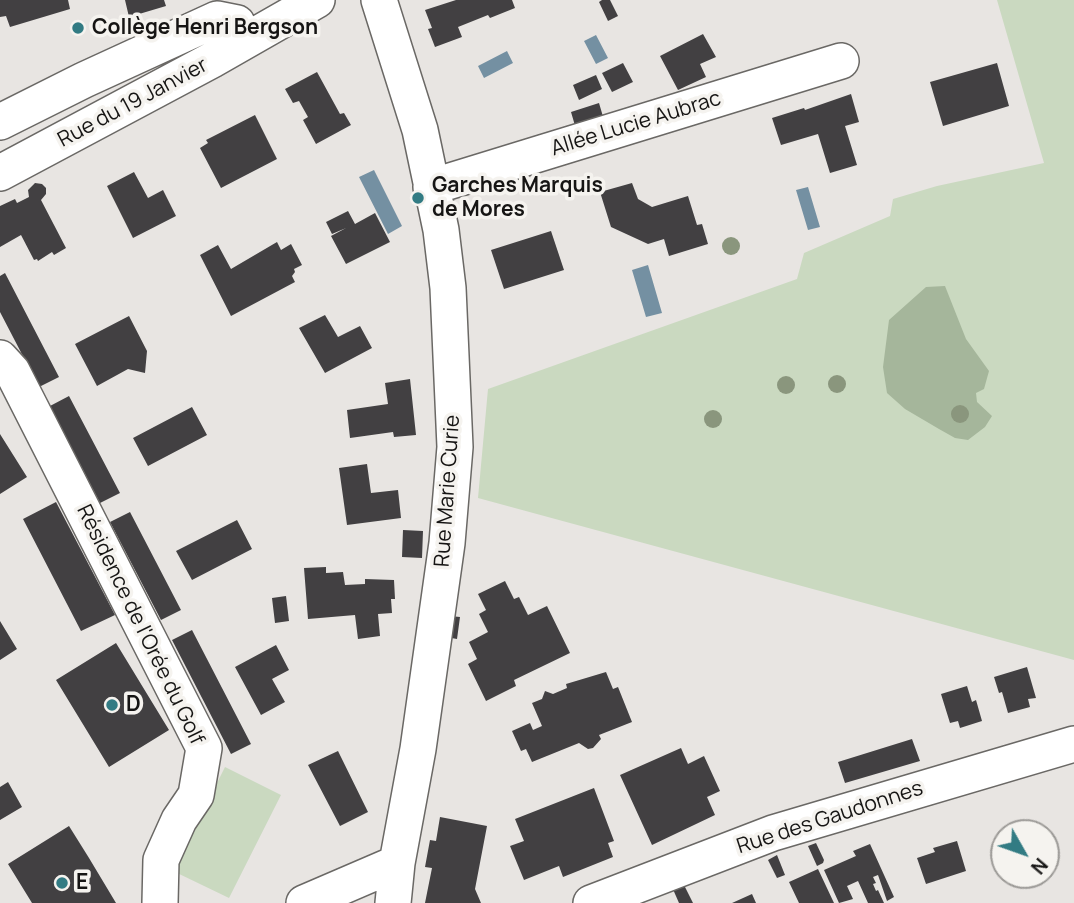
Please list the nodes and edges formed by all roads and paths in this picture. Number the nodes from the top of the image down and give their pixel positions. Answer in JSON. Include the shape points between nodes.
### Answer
{"nodes":[{"id":1,"x":317,"y":0,"type":"edge"},
{"id":2,"x":379,"y":0,"type":"edge"},
{"id":3,"x":251,"y":26,"type":"junction"},
{"id":4,"x":841,"y":61,"type":"dead end"},
{"id":5,"x":0,"y":122,"type":"edge"},
{"id":6,"x":0,"y":151,"type":"edge"},
{"id":7,"x":0,"y":173,"type":"edge"},
{"id":8,"x":431,"y":187,"type":"junction"},
{"id":9,"x":0,"y":358,"type":"edge"},
{"id":10,"x":1074,"y":744,"type":"edge"},
{"id":11,"x":397,"y":863,"type":"junction"},
{"id":12,"x":160,"y":903,"type":"edge"},
{"id":13,"x":304,"y":903,"type":"edge"},
{"id":14,"x":393,"y":903,"type":"edge"},
{"id":15,"x":591,"y":903,"type":"edge"}],
"edges":[{"from":1,"to":3,"type":"street","name":"Rue du 19 Janvier"},
{"from":2,"to":8,"type":"street","name":"Rue Marie Curie","via":[[420,130]]},
{"from":3,"to":5,"type":"street","via":[[217,19]]},
{"from":3,"to":6,"type":"street","name":"Rue du 19 Janvier","via":[[73,110]]},
{"from":3,"to":7,"type":"street","name":"Rue du 19 Janvier","via":[[212,60]]},
{"from":4,"to":8,"type":"street","name":"Allée Lucie Aubrac"},
{"from":8,"to":11,"type":"street","name":"Rue Marie Curie","via":[[448,288],[455,447],[451,510],[418,749]]},
{"from":9,"to":12,"type":"street","name":"Résidence de l'Orée du Golf","via":[[12,371],[204,748],[196,795],[178,820],[162,860]]},
{"from":10,"to":15,"type":"street","name":"Rue des Gaudonnes","via":[[773,832]]},
{"from":11,"to":13,"type":"street"},
{"from":11,"to":14,"type":"street","name":"Rue Marie Curie"}]}
